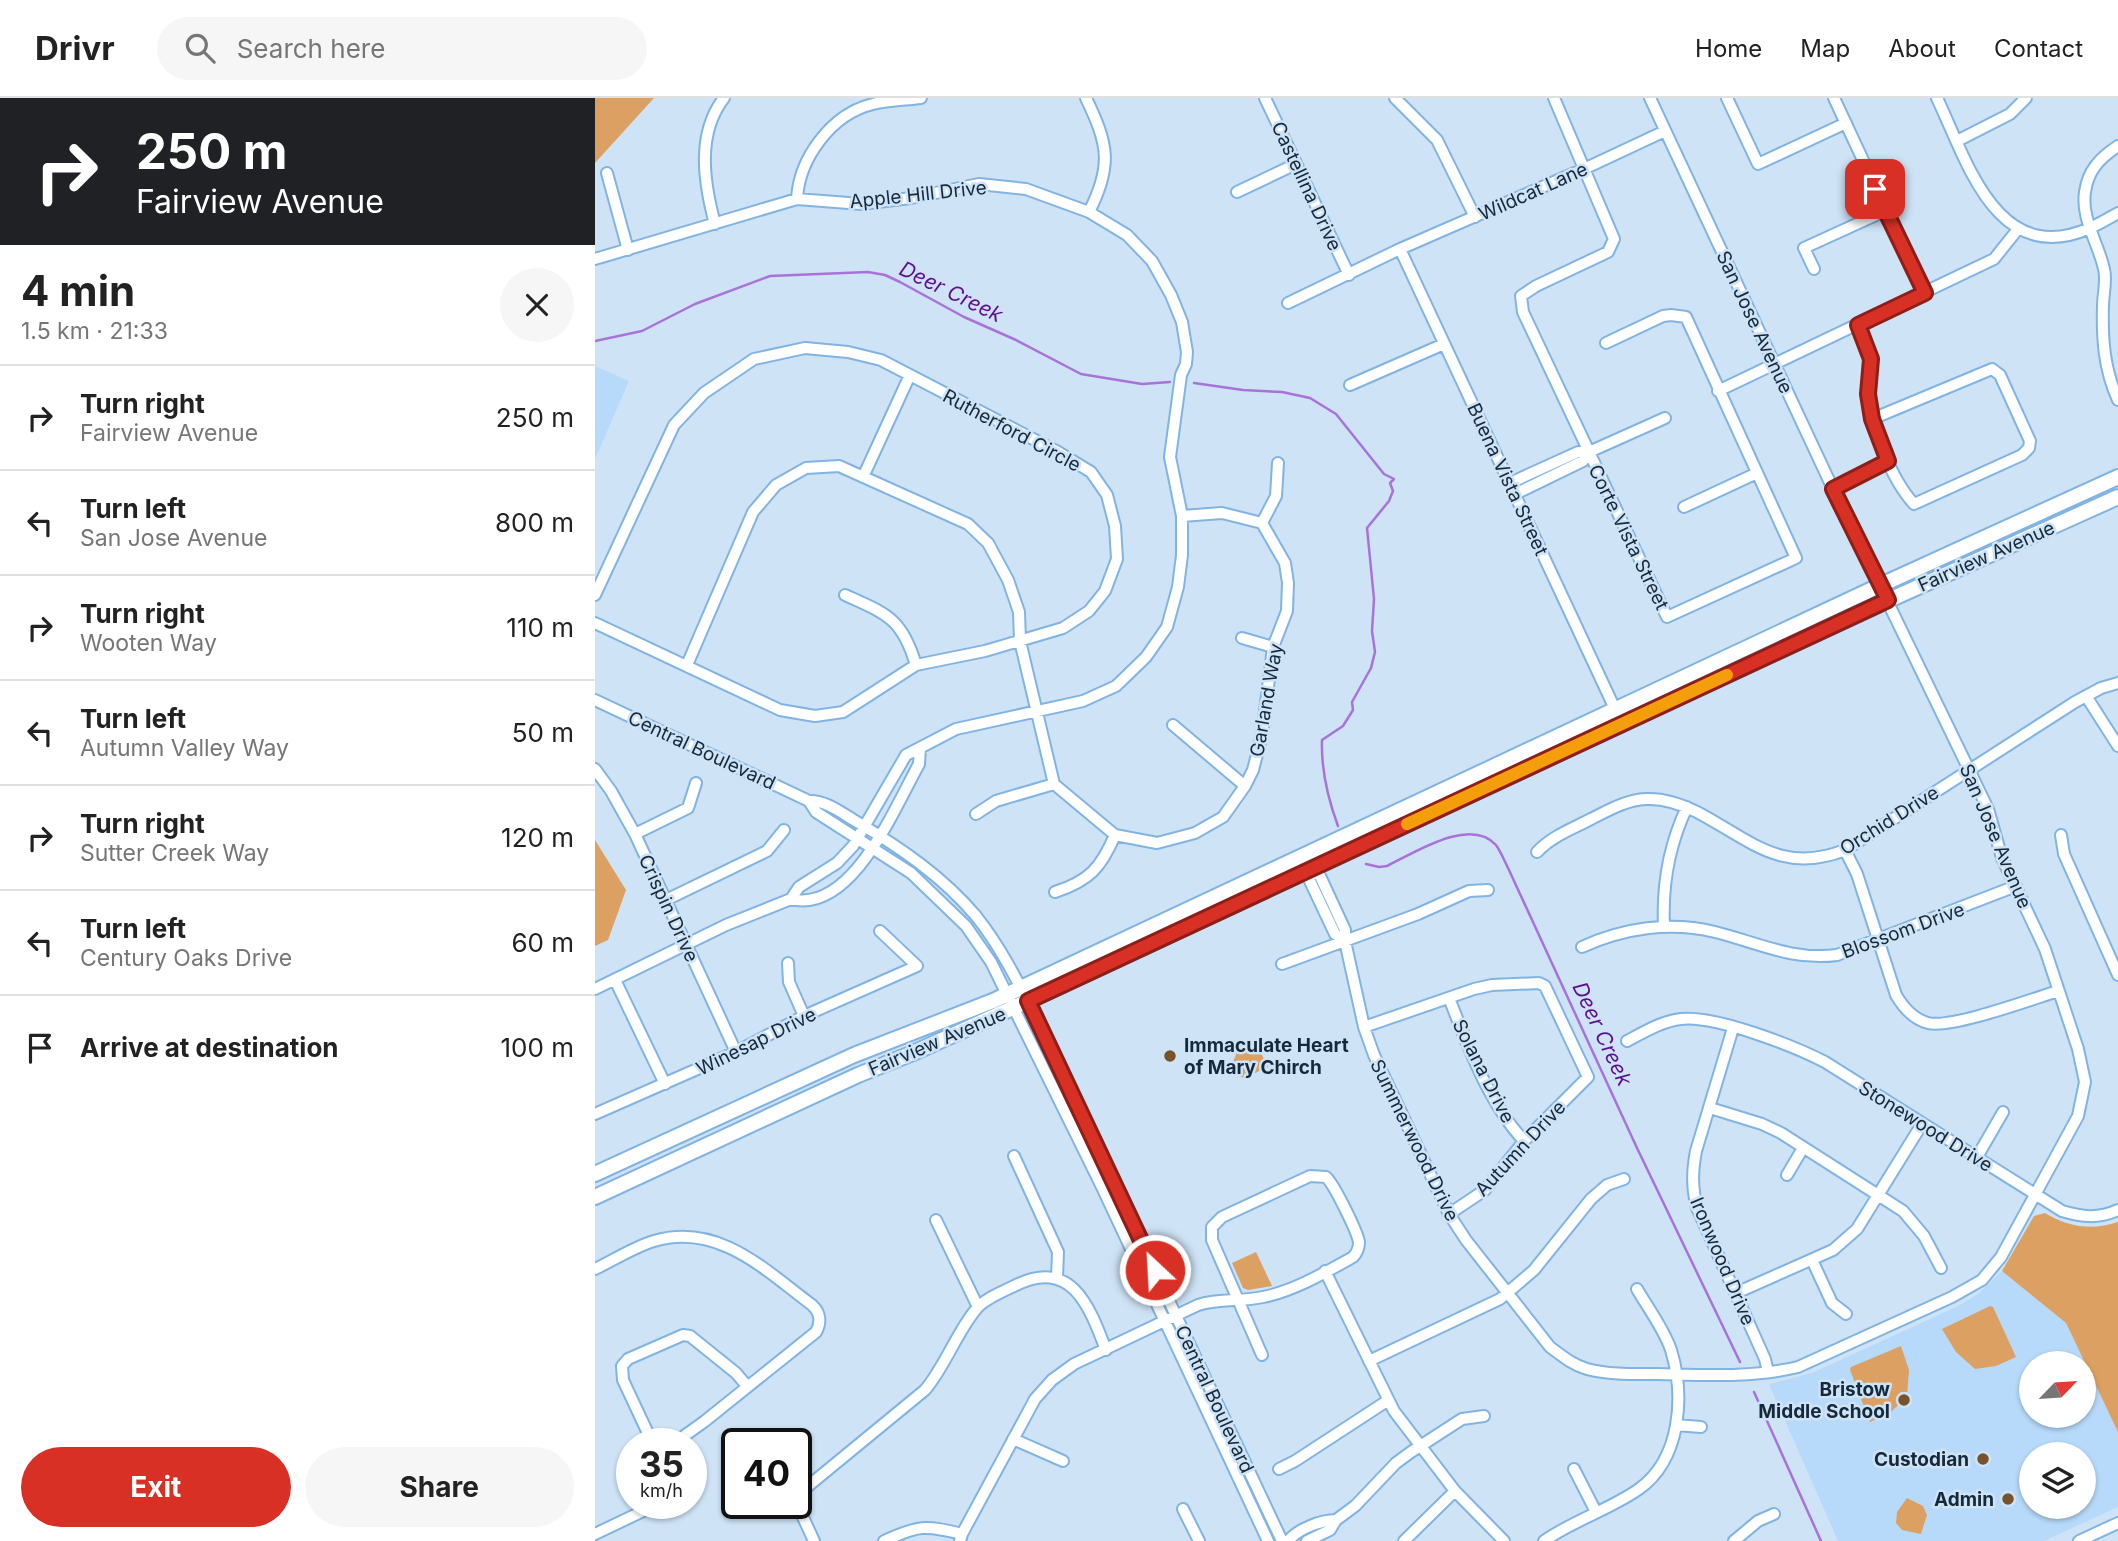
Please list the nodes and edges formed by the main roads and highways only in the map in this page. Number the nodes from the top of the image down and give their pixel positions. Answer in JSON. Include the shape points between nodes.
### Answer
{"nodes":[{"id":1,"x":2118,"y":477,"type":"edge"},
{"id":2,"x":2118,"y":497,"type":"edge"},
{"id":3,"x":1308,"y":863,"type":"junction"},
{"id":4,"x":1018,"y":998,"type":"junction"},
{"id":5,"x":595,"y":1174,"type":"edge"},
{"id":6,"x":595,"y":1197,"type":"edge"}],
"edges":[{"from":1,"to":3,"type":"main road","name":"Fairview Avenue","via":[[1615,709]]},
{"from":2,"to":3,"type":"main road","name":"Fairview Avenue"},
{"from":3,"to":4,"type":"main road","name":"Fairview Avenue"},
{"from":4,"to":5,"type":"main road","name":"Fairview Avenue","via":[[854,1055]]},
{"from":4,"to":6,"type":"main road","name":"Fairview Avenue","via":[[913,1053]]}]}
